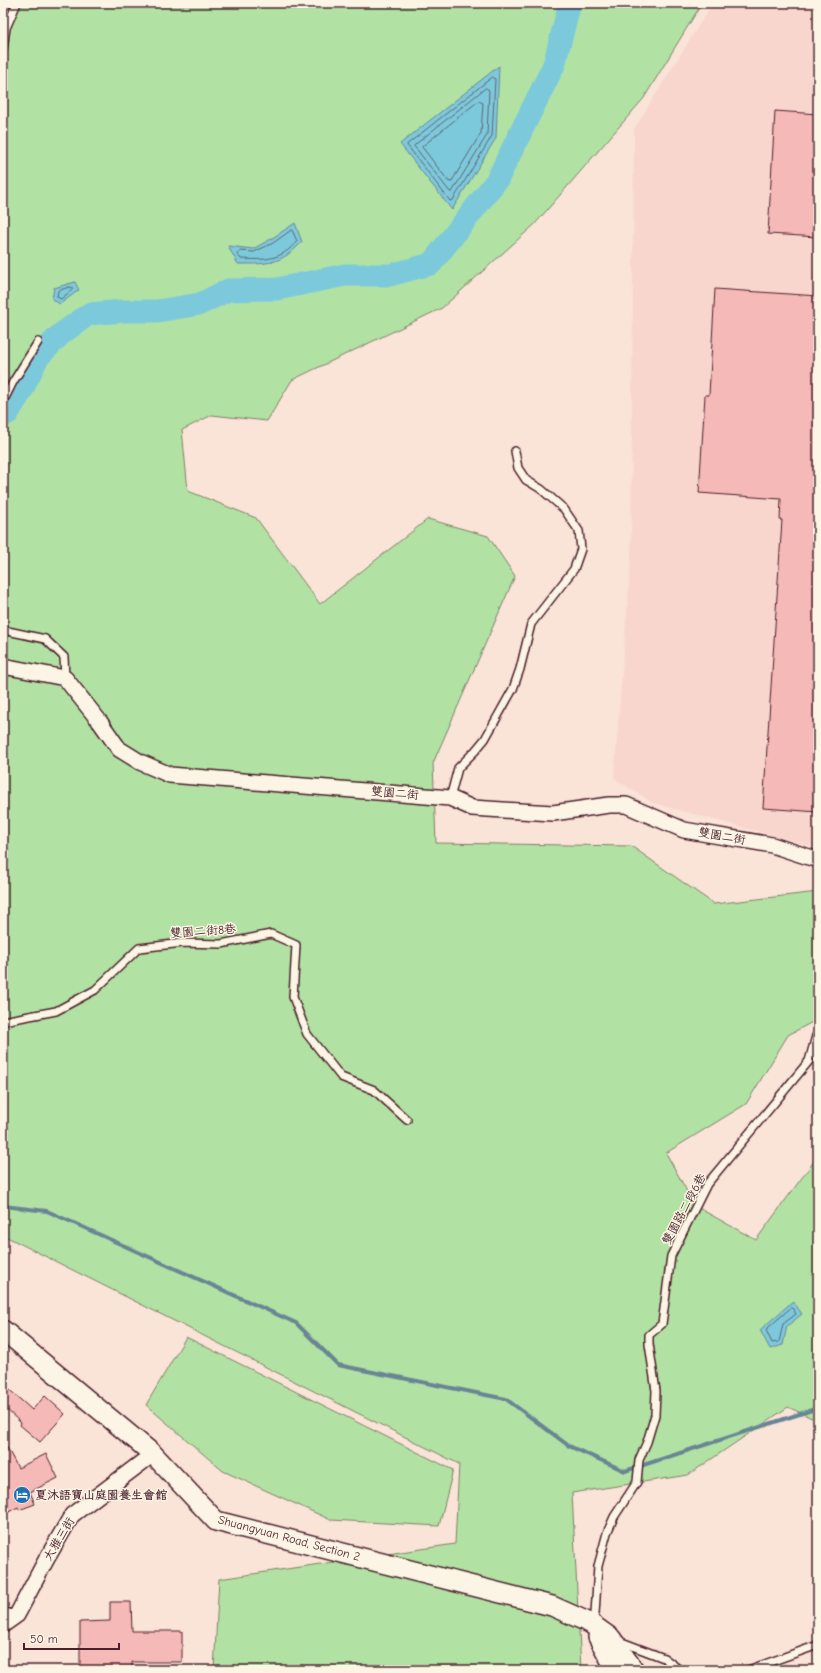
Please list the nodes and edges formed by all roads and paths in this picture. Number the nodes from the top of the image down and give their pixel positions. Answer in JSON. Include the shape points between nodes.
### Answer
{"nodes":[{"id":1,"x":18,"y":3,"type":"edge"},
{"id":2,"x":3,"y":49,"type":"edge"},
{"id":3,"x":38,"y":342,"type":"dead end"},
{"id":4,"x":3,"y":402,"type":"edge"},
{"id":5,"x":515,"y":451,"type":"dead end"},
{"id":6,"x":3,"y":630,"type":"edge"},
{"id":7,"x":3,"y":666,"type":"edge"},
{"id":8,"x":65,"y":678,"type":"junction"},
{"id":9,"x":450,"y":798,"type":"junction"},
{"id":10,"x":818,"y":860,"type":"edge"},
{"id":11,"x":3,"y":1021,"type":"edge"},
{"id":12,"x":818,"y":1035,"type":"edge"},
{"id":13,"x":407,"y":1120,"type":"dead end"},
{"id":14,"x":3,"y":1330,"type":"edge"},
{"id":15,"x":153,"y":1454,"type":"junction"},
{"id":16,"x":10,"y":1613,"type":"edge"},
{"id":17,"x":590,"y":1623,"type":"junction"},
{"id":18,"x":3,"y":1624,"type":"edge"},
{"id":19,"x":611,"y":1638,"type":"junction"},
{"id":20,"x":818,"y":1645,"type":"edge"},
{"id":21,"x":616,"y":1670,"type":"edge"},
{"id":22,"x":634,"y":1670,"type":"edge"},
{"id":23,"x":680,"y":1670,"type":"edge"},
{"id":24,"x":748,"y":1670,"type":"edge"}],
"edges":[{"from":1,"to":2,"type":"lane","via":[[6,28]]},
{"from":3,"to":4,"type":"lane"},
{"from":5,"to":9,"type":"lane","via":[[518,468],[526,480],[564,509],[579,531],[581,549],[574,569],[531,624],[513,689],[485,739],[458,768]]},
{"from":6,"to":8,"type":"lane","via":[[45,639],[64,657]]},
{"from":7,"to":8,"type":"street"},
{"from":8,"to":9,"type":"street","name":"雙園二街","via":[[119,749],[140,762],[170,775]]},
{"from":9,"to":10,"type":"street","name":"雙園二街","via":[[472,808],[553,813],[626,805],[684,830],[772,845]]},
{"from":11,"to":13,"type":"lane","name":"雙園二街8巷","via":[[56,1011],[95,990],[139,948],[183,943],[221,944],[271,934],[296,945],[293,997],[307,1034],[341,1077],[374,1090]]},
{"from":12,"to":17,"type":"lane","name":"雙園路二段6巷","via":[[809,1061],[707,1184],[671,1256],[662,1324],[649,1335],[656,1391],[655,1415],[639,1460],[637,1482],[614,1517],[607,1533],[598,1566],[595,1614]]},
{"from":14,"to":15,"type":"street","name":"Shuangyuan Road, Section 2"},
{"from":15,"to":16,"type":"street","name":"大雅三街","via":[[72,1515],[46,1560]]},
{"from":15,"to":17,"type":"street","name":"Shuangyuan Road, Section 2","via":[[216,1521],[552,1606]]},
{"from":16,"to":18,"type":"street","name":"大雅三街"},
{"from":17,"to":19,"type":"street","name":"Shuangyuan Road, Section 2"},
{"from":17,"to":21,"type":"street"},
{"from":19,"to":22,"type":"street","name":"Shuangyuan Road, Section 2"},
{"from":19,"to":23,"type":"lane","via":[[664,1658]]},
{"from":20,"to":24,"type":"lane"}]}
